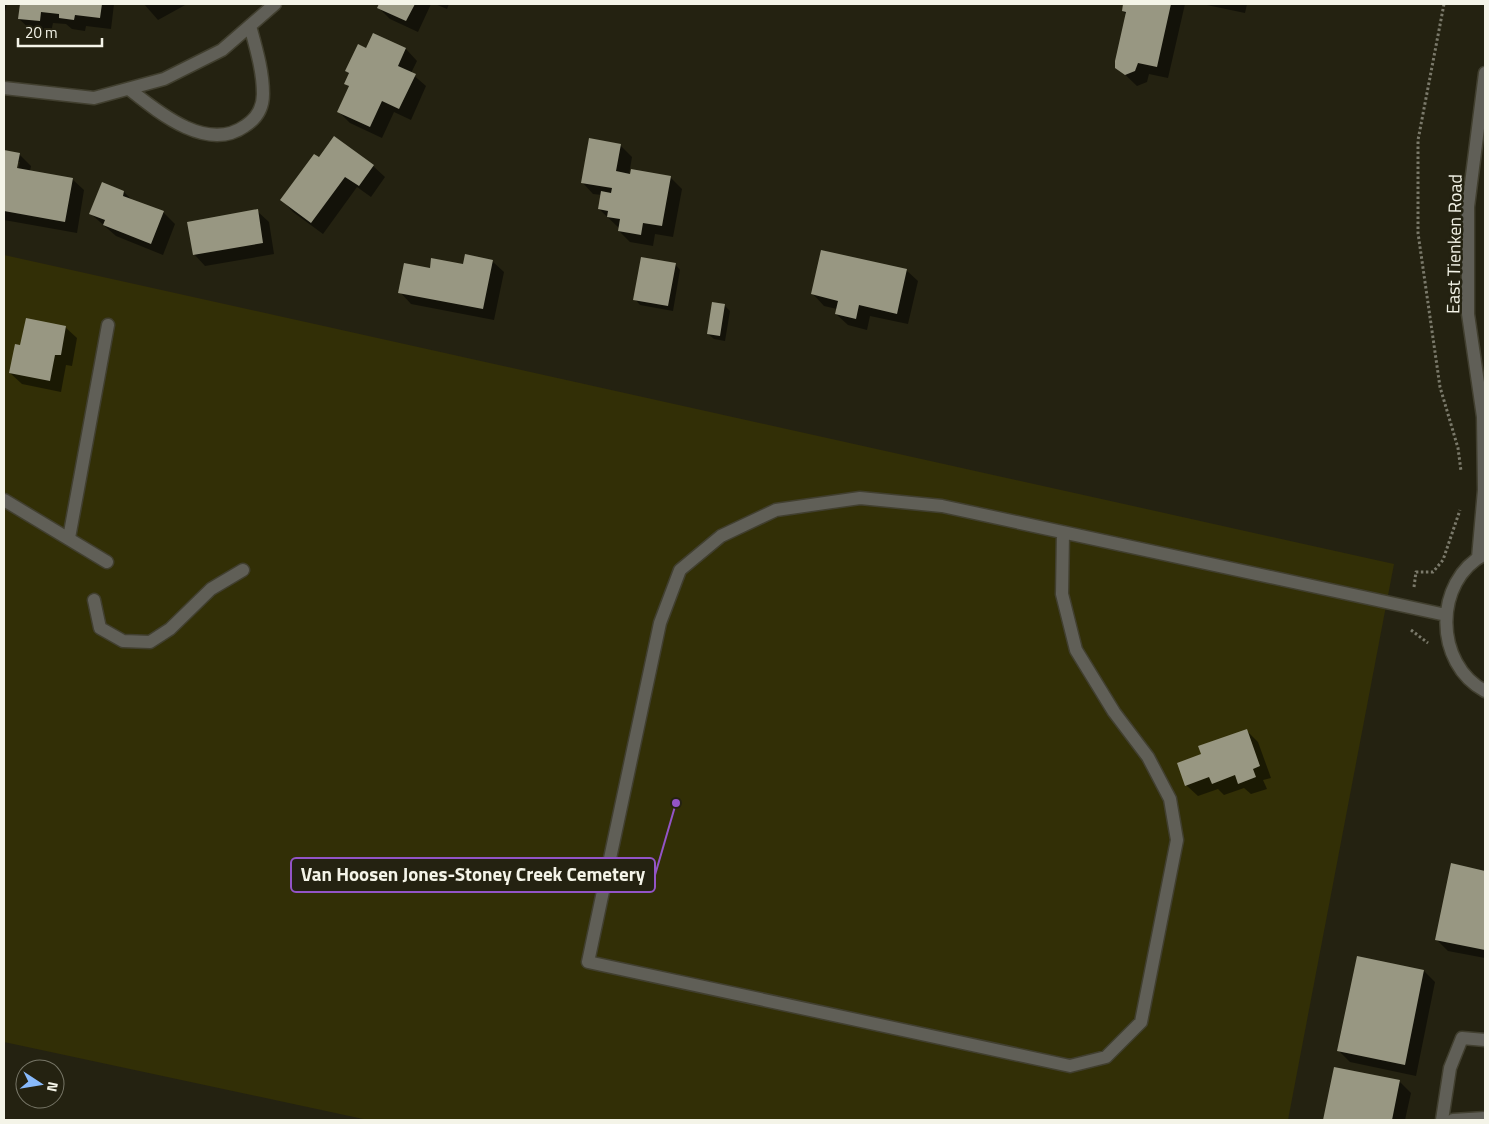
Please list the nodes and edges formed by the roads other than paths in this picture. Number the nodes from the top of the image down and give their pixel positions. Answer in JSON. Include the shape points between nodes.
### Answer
{"nodes":[{"id":1,"x":275,"y":4,"type":"edge"},
{"id":2,"x":250,"y":26,"type":"junction"},
{"id":3,"x":1485,"y":73,"type":"edge"},
{"id":4,"x":4,"y":88,"type":"edge"},
{"id":5,"x":129,"y":89,"type":"junction"},
{"id":6,"x":108,"y":325,"type":"dead end"},
{"id":7,"x":1484,"y":419,"type":"edge"},
{"id":8,"x":4,"y":500,"type":"edge"},
{"id":9,"x":1063,"y":532,"type":"junction"},
{"id":10,"x":69,"y":538,"type":"junction"},
{"id":11,"x":1482,"y":556,"type":"edge"},
{"id":12,"x":107,"y":562,"type":"dead end"},
{"id":13,"x":243,"y":570,"type":"dead end"},
{"id":14,"x":94,"y":600,"type":"dead end"},
{"id":15,"x":1446,"y":615,"type":"junction"},
{"id":16,"x":1485,"y":691,"type":"edge"},
{"id":17,"x":1485,"y":1040,"type":"edge"},
{"id":18,"x":1485,"y":1118,"type":"edge"},
{"id":19,"x":1442,"y":1120,"type":"edge"},
{"id":20,"x":1453,"y":1120,"type":"edge"}],
"edges":[{"from":1,"to":2,"type":"street"},
{"from":2,"to":5,"type":"street","via":[[222,50],[164,79]]},
{"from":2,"to":5,"type":"street","via":[[259,60],[263,96],[256,118],[235,133],[211,136],[168,119]]},
{"from":3,"to":7,"type":"street","name":"East Tienken Road","via":[[1468,207],[1468,314]]},
{"from":4,"to":5,"type":"street","via":[[94,98]]},
{"from":6,"to":10,"type":"street"},
{"from":7,"to":11,"type":"street","name":"East Tienken Road"},
{"from":8,"to":10,"type":"street"},
{"from":9,"to":9,"type":"street","via":[[942,506],[860,498],[776,510],[721,536],[680,570],[660,623],[588,962],[1070,1066],[1106,1056],[1142,1022],[1177,840],[1170,798],[1148,757],[1114,712],[1076,650],[1062,594]]},
{"from":9,"to":15,"type":"street"},
{"from":10,"to":12,"type":"street"},
{"from":11,"to":15,"type":"street","via":[[1462,574],[1451,593]]},
{"from":13,"to":14,"type":"street","via":[[211,589],[170,629],[150,642],[123,641],[100,628]]},
{"from":15,"to":16,"type":"street","via":[[1448,642],[1458,666],[1476,687]]},
{"from":17,"to":19,"type":"street","via":[[1462,1038],[1450,1068]]},
{"from":18,"to":20,"type":"street"}]}
